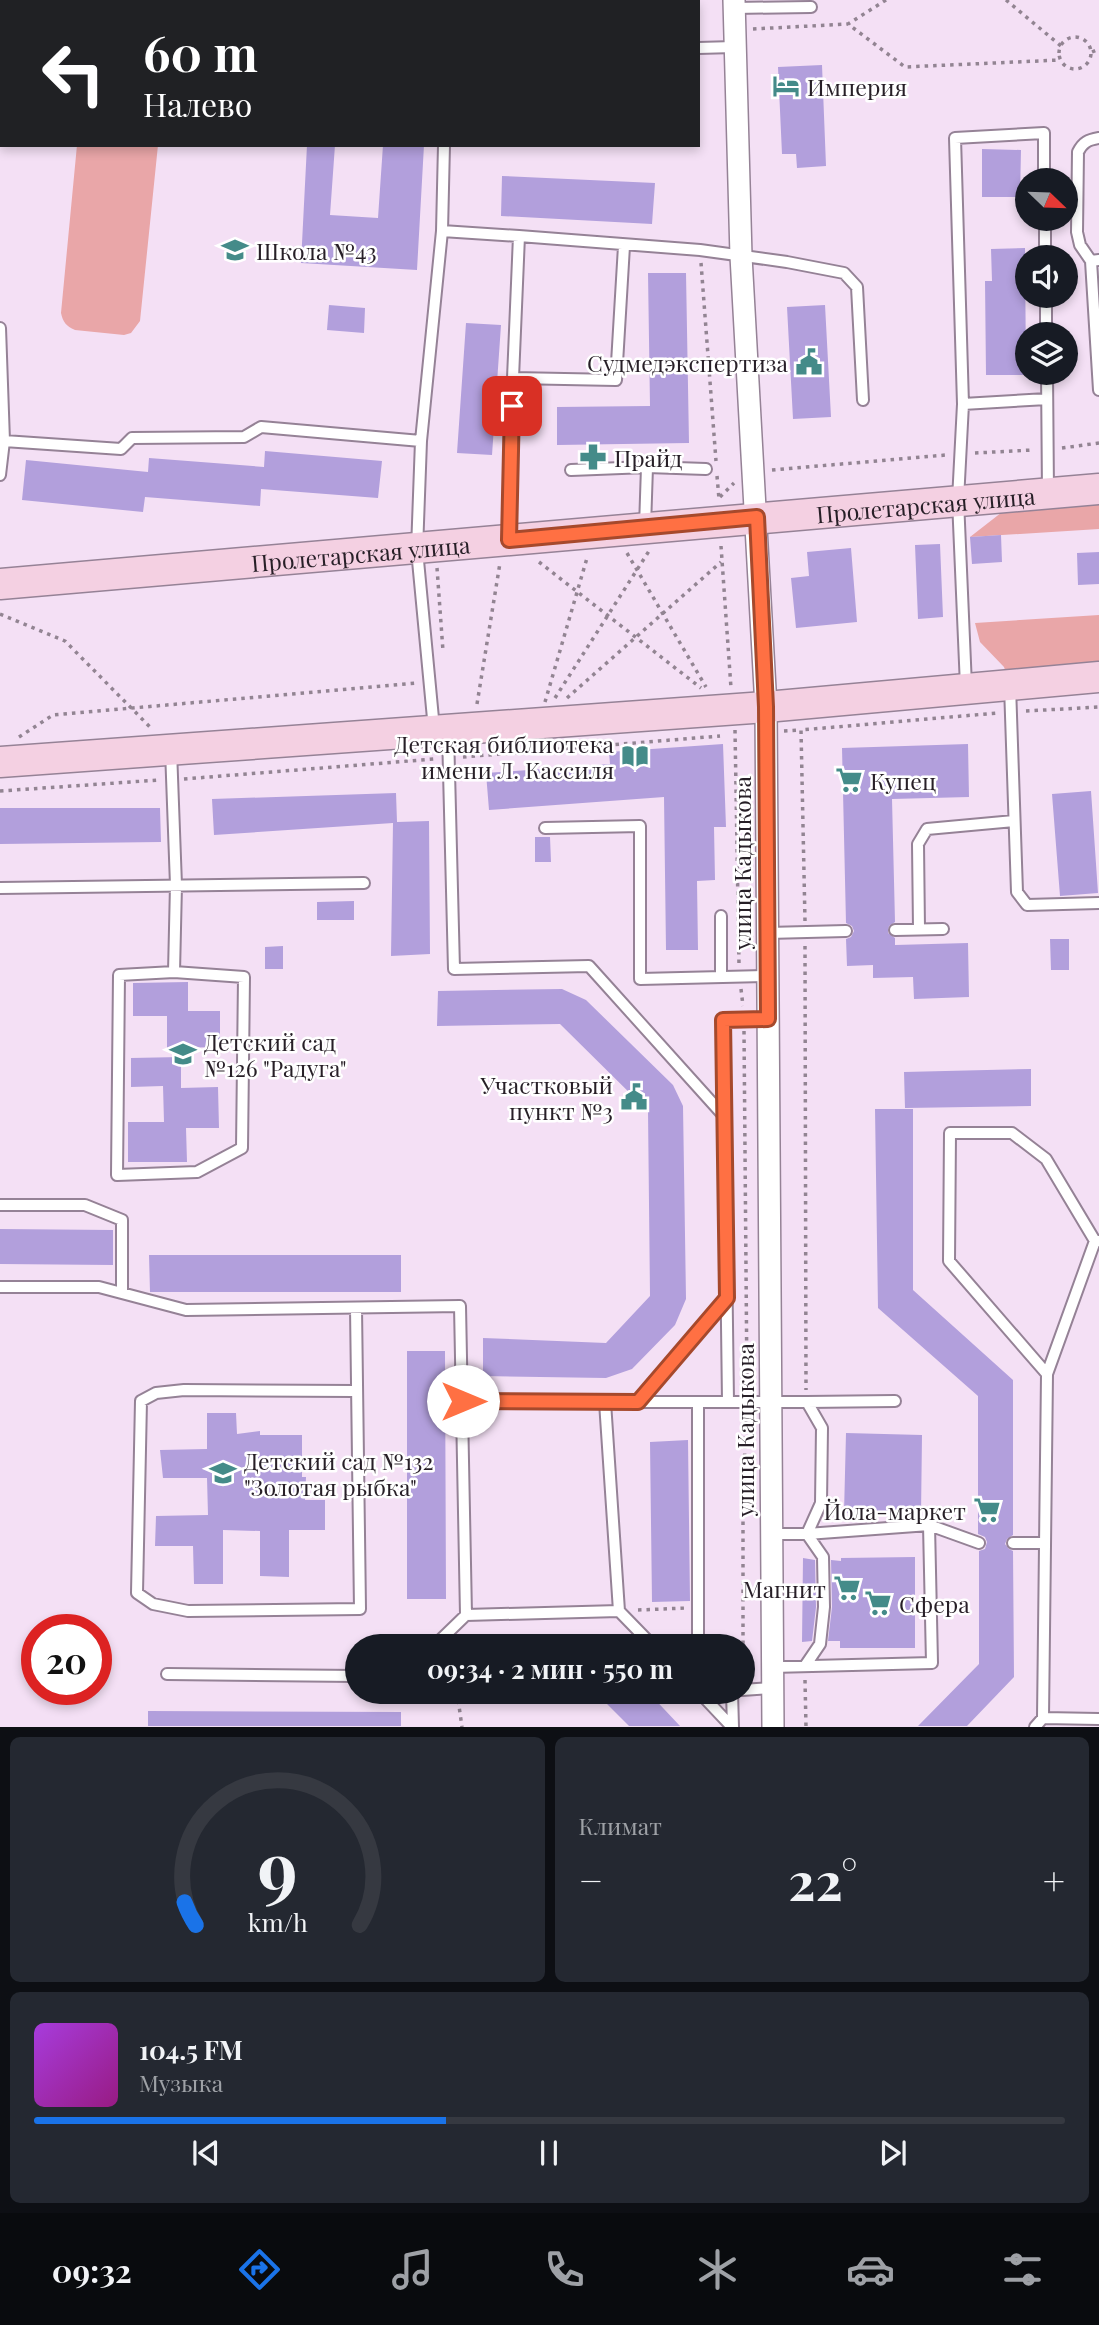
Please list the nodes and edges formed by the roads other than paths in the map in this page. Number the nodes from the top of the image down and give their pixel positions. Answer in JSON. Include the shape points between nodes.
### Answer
{"nodes":[{"id":1,"x":734,"y":4,"type":"edge"},
{"id":2,"x":811,"y":7,"type":"dead end"},
{"id":3,"x":740,"y":38,"type":"junction"},
{"id":4,"x":700,"y":48,"type":"edge"},
{"id":5,"x":1099,"y":138,"type":"edge"},
{"id":6,"x":444,"y":147,"type":"edge"},
{"id":7,"x":1044,"y":168,"type":"edge"},
{"id":8,"x":442,"y":231,"type":"junction"},
{"id":9,"x":519,"y":236,"type":"junction"},
{"id":10,"x":624,"y":246,"type":"junction"},
{"id":11,"x":741,"y":256,"type":"junction"},
{"id":12,"x":1095,"y":261,"type":"edge"},
{"id":13,"x":0,"y":328,"type":"edge"},
{"id":14,"x":513,"y":378,"type":"junction"},
{"id":15,"x":1046,"y":385,"type":"edge"},
{"id":16,"x":1099,"y":390,"type":"edge"},
{"id":17,"x":1047,"y":399,"type":"junction"},
{"id":18,"x":863,"y":400,"type":"dead end"},
{"id":19,"x":963,"y":404,"type":"junction"},
{"id":20,"x":4,"y":441,"type":"junction"},
{"id":21,"x":421,"y":441,"type":"junction"},
{"id":22,"x":647,"y":467,"type":"junction"},
{"id":23,"x":706,"y":469,"type":"dead end"},
{"id":24,"x":571,"y":470,"type":"dead end"},
{"id":25,"x":0,"y":475,"type":"edge"},
{"id":26,"x":1099,"y":489,"type":"edge"},
{"id":27,"x":1048,"y":493,"type":"junction"},
{"id":28,"x":958,"y":500,"type":"junction"},
{"id":29,"x":757,"y":517,"type":"junction"},
{"id":30,"x":654,"y":526,"type":"junction"},
{"id":31,"x":506,"y":540,"type":"junction"},
{"id":32,"x":426,"y":548,"type":"junction"},
{"id":33,"x":0,"y":584,"type":"edge"},
{"id":34,"x":1099,"y":677,"type":"edge"},
{"id":35,"x":966,"y":689,"type":"junction"},
{"id":36,"x":1010,"y":699,"type":"junction"},
{"id":37,"x":766,"y":720,"type":"junction"},
{"id":38,"x":451,"y":736,"type":"junction"},
{"id":39,"x":171,"y":749,"type":"junction"},
{"id":40,"x":5,"y":752,"type":"edge"},
{"id":41,"x":1014,"y":821,"type":"junction"},
{"id":42,"x":545,"y":828,"type":"dead end"},
{"id":43,"x":364,"y":883,"type":"dead end"},
{"id":44,"x":176,"y":885,"type":"junction"},
{"id":45,"x":0,"y":888,"type":"edge"},
{"id":46,"x":1099,"y":904,"type":"edge"},
{"id":47,"x":722,"y":916,"type":"dead end"},
{"id":48,"x":919,"y":929,"type":"junction"},
{"id":49,"x":943,"y":929,"type":"dead end"},
{"id":50,"x":895,"y":930,"type":"dead end"},
{"id":51,"x":846,"y":931,"type":"dead end"},
{"id":52,"x":768,"y":933,"type":"junction"},
{"id":53,"x":174,"y":972,"type":"junction"},
{"id":54,"x":768,"y":976,"type":"junction"},
{"id":55,"x":721,"y":977,"type":"junction"},
{"id":56,"x":768,"y":1019,"type":"junction"},
{"id":57,"x":724,"y":1116,"type":"junction"},
{"id":58,"x":0,"y":1205,"type":"edge"},
{"id":59,"x":1097,"y":1241,"type":"edge"},
{"id":60,"x":0,"y":1287,"type":"edge"},
{"id":61,"x":122,"y":1293,"type":"junction"},
{"id":62,"x":727,"y":1298,"type":"junction"},
{"id":63,"x":356,"y":1308,"type":"junction"},
{"id":64,"x":1047,"y":1374,"type":"junction"},
{"id":65,"x":355,"y":1391,"type":"junction"},
{"id":66,"x":463,"y":1401,"type":"junction"},
{"id":67,"x":728,"y":1401,"type":"junction"},
{"id":68,"x":771,"y":1401,"type":"junction"},
{"id":69,"x":895,"y":1401,"type":"dead end"},
{"id":70,"x":606,"y":1402,"type":"junction"},
{"id":71,"x":638,"y":1402,"type":"junction"},
{"id":72,"x":698,"y":1402,"type":"junction"},
{"id":73,"x":807,"y":1402,"type":"junction"},
{"id":74,"x":929,"y":1525,"type":"junction"},
{"id":75,"x":771,"y":1534,"type":"junction"},
{"id":76,"x":807,"y":1534,"type":"junction"},
{"id":77,"x":979,"y":1543,"type":"dead end"},
{"id":78,"x":1045,"y":1543,"type":"junction"},
{"id":79,"x":1013,"y":1544,"type":"dead end"},
{"id":80,"x":619,"y":1611,"type":"junction"},
{"id":81,"x":466,"y":1615,"type":"junction"},
{"id":82,"x":446,"y":1634,"type":"edge"},
{"id":83,"x":641,"y":1634,"type":"edge"},
{"id":84,"x":698,"y":1634,"type":"edge"},
{"id":85,"x":805,"y":1666,"type":"junction"},
{"id":86,"x":167,"y":1674,"type":"dead end"},
{"id":87,"x":345,"y":1676,"type":"edge"},
{"id":88,"x":772,"y":1677,"type":"junction"},
{"id":89,"x":755,"y":1684,"type":"edge"},
{"id":90,"x":711,"y":1704,"type":"edge"},
{"id":91,"x":737,"y":1704,"type":"edge"},
{"id":92,"x":1099,"y":1719,"type":"edge"},
{"id":93,"x":1039,"y":1722,"type":"edge"},
{"id":94,"x":733,"y":1727,"type":"edge"},
{"id":95,"x":772,"y":1727,"type":"edge"}],
"edges":[{"from":1,"to":2,"type":"lane"},
{"from":1,"to":3,"type":"street","name":"улица Кадыкова"},
{"from":3,"to":4,"type":"lane"},
{"from":3,"to":11,"type":"street","name":"улица Кадыкова"},
{"from":5,"to":12,"type":"lane","via":[[1082,144],[1078,152],[1077,232],[1080,245]]},
{"from":6,"to":8,"type":"lane"},
{"from":7,"to":19,"type":"lane","via":[[1044,134],[955,138]]},
{"from":8,"to":9,"type":"lane"},
{"from":8,"to":21,"type":"lane"},
{"from":9,"to":10,"type":"lane"},
{"from":9,"to":14,"type":"lane"},
{"from":10,"to":11,"type":"lane"},
{"from":10,"to":14,"type":"lane","via":[[616,380]]},
{"from":11,"to":18,"type":"lane","via":[[844,273],[857,287]]},
{"from":11,"to":29,"type":"street","name":"улица Кадыкова"},
{"from":12,"to":16,"type":"lane"},
{"from":13,"to":20,"type":"lane"},
{"from":14,"to":31,"type":"lane"},
{"from":15,"to":17,"type":"lane"},
{"from":17,"to":19,"type":"lane"},
{"from":17,"to":27,"type":"lane"},
{"from":19,"to":28,"type":"lane"},
{"from":20,"to":21,"type":"lane","via":[[121,449],[132,438],[244,437],[261,427]]},
{"from":20,"to":25,"type":"lane"},
{"from":21,"to":32,"type":"lane"},
{"from":22,"to":23,"type":"lane"},
{"from":22,"to":24,"type":"lane"},
{"from":22,"to":30,"type":"lane"},
{"from":26,"to":27,"type":"street","name":"Пролетарская улица"},
{"from":27,"to":28,"type":"street","name":"Пролетарская улица"},
{"from":28,"to":29,"type":"street","name":"Пролетарская улица"},
{"from":28,"to":35,"type":"lane"},
{"from":29,"to":30,"type":"street","name":"Пролетарская улица"},
{"from":29,"to":37,"type":"street","name":"улица Кадыкова"},
{"from":30,"to":31,"type":"street","name":"Пролетарская улица"},
{"from":31,"to":32,"type":"street","name":"Пролетарская улица"},
{"from":32,"to":33,"type":"street","name":"Пролетарская улица"},
{"from":32,"to":38,"type":"lane","via":[[429,682]]},
{"from":34,"to":36,"type":"street"},
{"from":35,"to":36,"type":"street"},
{"from":35,"to":37,"type":"street"},
{"from":36,"to":41,"type":"lane"},
{"from":37,"to":38,"type":"street","via":[[539,723]]},
{"from":37,"to":52,"type":"street","name":"улица Кадыкова"},
{"from":38,"to":39,"type":"street"},
{"from":38,"to":57,"type":"lane","via":[[453,969],[589,966]]},
{"from":39,"to":40,"type":"street"},
{"from":39,"to":44,"type":"lane"},
{"from":41,"to":46,"type":"lane","via":[[1017,892],[1027,905]]},
{"from":41,"to":48,"type":"lane","via":[[927,829],[918,844]]},
{"from":42,"to":55,"type":"lane","via":[[640,827],[640,979]]},
{"from":43,"to":44,"type":"lane"},
{"from":44,"to":45,"type":"lane"},
{"from":44,"to":53,"type":"lane"},
{"from":47,"to":55,"type":"lane"},
{"from":48,"to":49,"type":"lane"},
{"from":48,"to":50,"type":"lane"},
{"from":51,"to":52,"type":"lane"},
{"from":52,"to":54,"type":"street","name":"улица Кадыкова"},
{"from":53,"to":53,"type":"lane","via":[[119,975],[117,1175],[197,1171],[242,1148],[244,977]]},
{"from":54,"to":55,"type":"lane"},
{"from":54,"to":56,"type":"street","name":"улица Кадыкова"},
{"from":56,"to":57,"type":"lane","via":[[723,1020]]},
{"from":56,"to":68,"type":"street","name":"улица Кадыкова"},
{"from":57,"to":62,"type":"lane"},
{"from":58,"to":61,"type":"lane","via":[[85,1205],[122,1220]]},
{"from":59,"to":64,"type":"lane"},
{"from":59,"to":64,"type":"lane","via":[[1046,1159],[1012,1133],[950,1133],[949,1261]]},
{"from":60,"to":61,"type":"lane","via":[[99,1287]]},
{"from":61,"to":63,"type":"lane","via":[[186,1310]]},
{"from":62,"to":67,"type":"lane"},
{"from":62,"to":71,"type":"lane"},
{"from":63,"to":65,"type":"lane"},
{"from":63,"to":66,"type":"lane","via":[[460,1306]]},
{"from":64,"to":78,"type":"lane"},
{"from":65,"to":65,"type":"lane","via":[[184,1391],[156,1393],[142,1401],[137,1593],[153,1604],[188,1611],[360,1609]]},
{"from":66,"to":70,"type":"lane"},
{"from":66,"to":81,"type":"lane"},
{"from":67,"to":68,"type":"lane"},
{"from":67,"to":72,"type":"lane"},
{"from":68,"to":73,"type":"lane"},
{"from":68,"to":75,"type":"street","name":"улица Кадыкова"},
{"from":69,"to":73,"type":"lane"},
{"from":70,"to":71,"type":"lane"},
{"from":70,"to":80,"type":"lane"},
{"from":71,"to":72,"type":"lane"},
{"from":72,"to":84,"type":"lane"},
{"from":73,"to":76,"type":"lane","via":[[822,1427],[822,1440],[821,1503]]},
{"from":74,"to":76,"type":"lane"},
{"from":74,"to":77,"type":"lane"},
{"from":74,"to":85,"type":"lane","via":[[932,1663]]},
{"from":75,"to":76,"type":"lane"},
{"from":75,"to":88,"type":"street","name":"улица Кадыкова"},
{"from":76,"to":85,"type":"lane","via":[[823,1557],[824,1607],[821,1644]]},
{"from":78,"to":79,"type":"lane"},
{"from":78,"to":93,"type":"lane"},
{"from":80,"to":81,"type":"lane"},
{"from":80,"to":83,"type":"lane"},
{"from":81,"to":82,"type":"lane"},
{"from":85,"to":88,"type":"lane"},
{"from":86,"to":87,"type":"lane"},
{"from":88,"to":89,"type":"lane"},
{"from":88,"to":95,"type":"street","name":"улица Кадыкова"},
{"from":90,"to":94,"type":"lane"},
{"from":91,"to":94,"type":"lane"},
{"from":92,"to":93,"type":"lane"}]}
